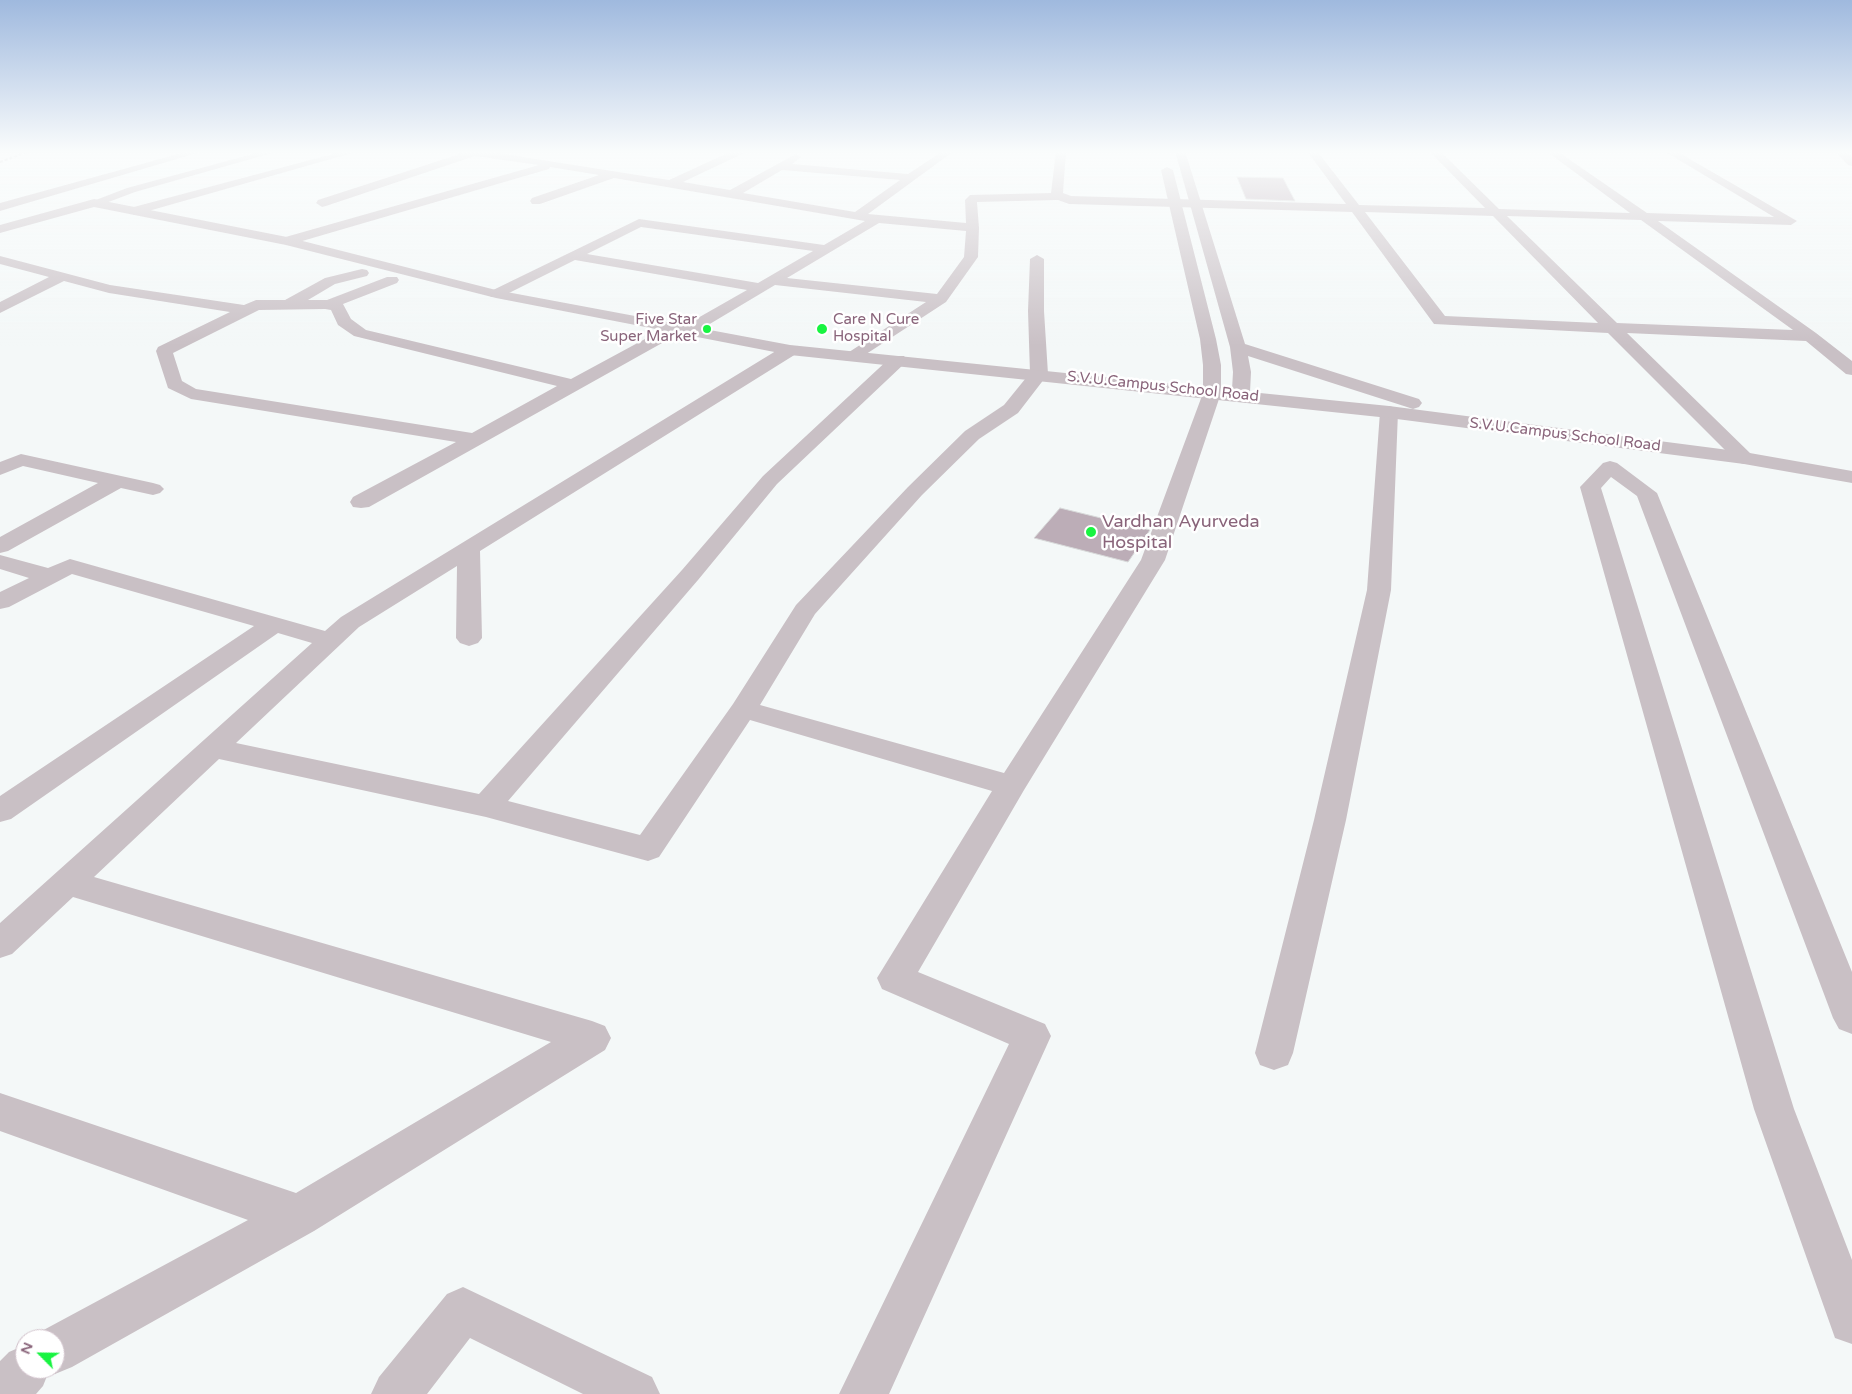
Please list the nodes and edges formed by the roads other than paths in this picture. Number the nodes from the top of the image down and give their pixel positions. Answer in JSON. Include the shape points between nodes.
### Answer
{"nodes":[{"id":1,"x":47,"y":216,"type":"edge"},
{"id":2,"x":92,"y":216,"type":"edge"},
{"id":3,"x":135,"y":216,"type":"edge"},
{"id":4,"x":159,"y":216,"type":"edge"},
{"id":5,"x":376,"y":216,"type":"edge"},
{"id":6,"x":857,"y":216,"type":"edge"},
{"id":7,"x":972,"y":216,"type":"edge"},
{"id":8,"x":1178,"y":216,"type":"edge"},
{"id":9,"x":1199,"y":216,"type":"edge"},
{"id":10,"x":1361,"y":216,"type":"edge"},
{"id":11,"x":1500,"y":216,"type":"edge"},
{"id":12,"x":1616,"y":216,"type":"edge"},
{"id":13,"x":1783,"y":216,"type":"edge"},
{"id":14,"x":1644,"y":217,"type":"junction"},
{"id":15,"x":877,"y":219,"type":"junction"},
{"id":16,"x":973,"y":228,"type":"junction"},
{"id":17,"x":0,"y":229,"type":"edge"},
{"id":18,"x":287,"y":242,"type":"junction"},
{"id":19,"x":0,"y":243,"type":"edge"},
{"id":20,"x":827,"y":249,"type":"junction"},
{"id":21,"x":574,"y":256,"type":"junction"},
{"id":22,"x":1037,"y":259,"type":"dead end"},
{"id":23,"x":0,"y":260,"type":"edge"},
{"id":24,"x":362,"y":273,"type":"junction"},
{"id":25,"x":63,"y":276,"type":"junction"},
{"id":26,"x":392,"y":280,"type":"junction"},
{"id":27,"x":769,"y":284,"type":"junction"},
{"id":28,"x":475,"y":289,"type":"junction"},
{"id":29,"x":496,"y":294,"type":"junction"},
{"id":30,"x":941,"y":299,"type":"junction"},
{"id":31,"x":289,"y":304,"type":"junction"},
{"id":32,"x":330,"y":304,"type":"junction"},
{"id":33,"x":0,"y":308,"type":"edge"},
{"id":34,"x":247,"y":310,"type":"junction"},
{"id":35,"x":1612,"y":328,"type":"junction"},
{"id":36,"x":681,"y":330,"type":"junction"},
{"id":37,"x":1810,"y":336,"type":"junction"},
{"id":38,"x":1238,"y":347,"type":"junction"},
{"id":39,"x":790,"y":350,"type":"junction"},
{"id":40,"x":851,"y":356,"type":"junction"},
{"id":41,"x":898,"y":360,"type":"junction"},
{"id":42,"x":1852,"y":370,"type":"edge"},
{"id":43,"x":1039,"y":374,"type":"junction"},
{"id":44,"x":573,"y":385,"type":"junction"},
{"id":45,"x":1212,"y":393,"type":"junction"},
{"id":46,"x":1241,"y":396,"type":"junction"},
{"id":47,"x":1389,"y":412,"type":"junction"},
{"id":48,"x":1482,"y":425,"type":"junction"},
{"id":49,"x":475,"y":439,"type":"junction"},
{"id":50,"x":1606,"y":453,"type":"junction"},
{"id":51,"x":1744,"y":458,"type":"junction"},
{"id":52,"x":0,"y":469,"type":"edge"},
{"id":53,"x":1852,"y":477,"type":"edge"},
{"id":54,"x":118,"y":481,"type":"junction"},
{"id":55,"x":153,"y":489,"type":"dead end"},
{"id":56,"x":361,"y":502,"type":"dead end"},
{"id":57,"x":0,"y":546,"type":"edge"},
{"id":58,"x":469,"y":548,"type":"junction"},
{"id":59,"x":0,"y":562,"type":"edge"},
{"id":60,"x":50,"y":576,"type":"junction"},
{"id":61,"x":0,"y":602,"type":"edge"},
{"id":62,"x":275,"y":624,"type":"junction"},
{"id":63,"x":469,"y":638,"type":"dead end"},
{"id":64,"x":330,"y":640,"type":"junction"},
{"id":65,"x":742,"y":709,"type":"junction"},
{"id":66,"x":213,"y":748,"type":"junction"},
{"id":67,"x":1011,"y":786,"type":"junction"},
{"id":68,"x":486,"y":806,"type":"junction"},
{"id":69,"x":0,"y":811,"type":"edge"},
{"id":70,"x":67,"y":882,"type":"junction"},
{"id":71,"x":0,"y":944,"type":"edge"},
{"id":72,"x":1852,"y":1018,"type":"edge"},
{"id":73,"x":1274,"y":1053,"type":"dead end"},
{"id":74,"x":0,"y":1112,"type":"edge"},
{"id":75,"x":299,"y":1216,"type":"junction"},
{"id":76,"x":1852,"y":1321,"type":"edge"},
{"id":77,"x":65,"y":1345,"type":"edge"},
{"id":78,"x":16,"y":1379,"type":"edge"},
{"id":79,"x":2,"y":1394,"type":"edge"},
{"id":80,"x":396,"y":1394,"type":"edge"},
{"id":81,"x":635,"y":1394,"type":"edge"},
{"id":82,"x":864,"y":1394,"type":"edge"}],
"edges":[{"from":1,"to":17,"type":"street","name":"S.V.U.Campus School Road"},
{"from":2,"to":19,"type":"street","name":"S.V.U.Campus School Road"},
{"from":3,"to":24,"type":"street","name":"S.V.U.Campus School Road"},
{"from":4,"to":18,"type":"street","name":"S.V.U.Campus School Road"},
{"from":5,"to":18,"type":"street"},
{"from":6,"to":15,"type":"street"},
{"from":7,"to":16,"type":"street"},
{"from":8,"to":45,"type":"street","via":[[1208,340]]},
{"from":9,"to":38,"type":"street"},
{"from":10,"to":35,"type":"street","via":[[1440,322]]},
{"from":11,"to":35,"type":"street"},
{"from":12,"to":14,"type":"street"},
{"from":13,"to":14,"type":"street","via":[[1791,221]]},
{"from":14,"to":37,"type":"street"},
{"from":15,"to":16,"type":"street"},
{"from":15,"to":20,"type":"street"},
{"from":16,"to":30,"type":"street","via":[[971,257]]},
{"from":18,"to":28,"type":"street","name":"S.V.U.Campus School Road","via":[[438,277]]},
{"from":20,"to":21,"type":"street","via":[[639,222]]},
{"from":20,"to":27,"type":"street"},
{"from":21,"to":27,"type":"street"},
{"from":21,"to":29,"type":"street"},
{"from":22,"to":43,"type":"street"},
{"from":23,"to":25,"type":"street"},
{"from":24,"to":26,"type":"street","name":"S.V.U.Campus School Road"},
{"from":24,"to":31,"type":"street","via":[[330,281]]},
{"from":25,"to":33,"type":"street"},
{"from":25,"to":34,"type":"street","via":[[119,291]]},
{"from":26,"to":28,"type":"street","name":"S.V.U.Campus School Road","via":[[444,289]]},
{"from":26,"to":32,"type":"street"},
{"from":27,"to":30,"type":"street"},
{"from":27,"to":36,"type":"street"},
{"from":28,"to":29,"type":"street","name":"S.V.U.Campus School Road"},
{"from":29,"to":36,"type":"street","name":"S.V.U.Campus School Road"},
{"from":30,"to":40,"type":"street"},
{"from":31,"to":32,"type":"street"},
{"from":31,"to":34,"type":"street","via":[[262,304]]},
{"from":32,"to":44,"type":"street","via":[[337,307],[349,327],[360,333]]},
{"from":34,"to":49,"type":"street","via":[[165,349],[177,388],[191,394]]},
{"from":35,"to":37,"type":"street"},
{"from":35,"to":51,"type":"street"},
{"from":36,"to":39,"type":"street","name":"S.V.U.Campus School Road"},
{"from":36,"to":44,"type":"street"},
{"from":37,"to":42,"type":"street"},
{"from":38,"to":46,"type":"street"},
{"from":38,"to":48,"type":"street"},
{"from":39,"to":40,"type":"street","name":"S.V.U.Campus School Road"},
{"from":39,"to":58,"type":"street"},
{"from":40,"to":41,"type":"street","name":"S.V.U.Campus School Road"},
{"from":41,"to":43,"type":"street","name":"S.V.U.Campus School Road"},
{"from":41,"to":68,"type":"street","via":[[770,480]]},
{"from":43,"to":45,"type":"street","name":"S.V.U.Campus School Road"},
{"from":43,"to":65,"type":"street","via":[[1011,409],[972,435],[915,491],[805,610]]},
{"from":44,"to":49,"type":"street"},
{"from":45,"to":46,"type":"street","name":"S.V.U.Campus School Road"},
{"from":45,"to":67,"type":"street","via":[[1153,560]]},
{"from":46,"to":47,"type":"street","name":"S.V.U.Campus School Road"},
{"from":47,"to":48,"type":"street","name":"S.V.U.Campus School Road"},
{"from":47,"to":73,"type":"street","via":[[1379,590],[1330,820]]},
{"from":48,"to":50,"type":"street","name":"S.V.U.Campus School Road"},
{"from":49,"to":56,"type":"street"},
{"from":50,"to":51,"type":"street","name":"S.V.U.Campus School Road"},
{"from":50,"to":72,"type":"street","via":[[1646,493]]},
{"from":50,"to":76,"type":"street","via":[[1590,487],[1774,1109]]},
{"from":51,"to":53,"type":"street","name":"S.V.U.Campus School Road"},
{"from":52,"to":54,"type":"street","via":[[20,460]]},
{"from":54,"to":55,"type":"street"},
{"from":54,"to":57,"type":"street"},
{"from":58,"to":63,"type":"street"},
{"from":58,"to":64,"type":"street","via":[[350,622]]},
{"from":59,"to":60,"type":"street"},
{"from":60,"to":61,"type":"street"},
{"from":60,"to":62,"type":"street","via":[[70,566]]},
{"from":62,"to":64,"type":"street"},
{"from":62,"to":69,"type":"street"},
{"from":64,"to":66,"type":"street"},
{"from":65,"to":67,"type":"street"},
{"from":65,"to":68,"type":"street","via":[[648,849]]},
{"from":66,"to":68,"type":"street"},
{"from":66,"to":70,"type":"street"},
{"from":67,"to":82,"type":"street","via":[[895,978],[1032,1036]]},
{"from":70,"to":71,"type":"street"},
{"from":70,"to":75,"type":"street","via":[[592,1038]]},
{"from":74,"to":75,"type":"street"},
{"from":75,"to":77,"type":"street"},
{"from":78,"to":79,"type":"street"},
{"from":80,"to":81,"type":"street","via":[[463,1310]]}]}
